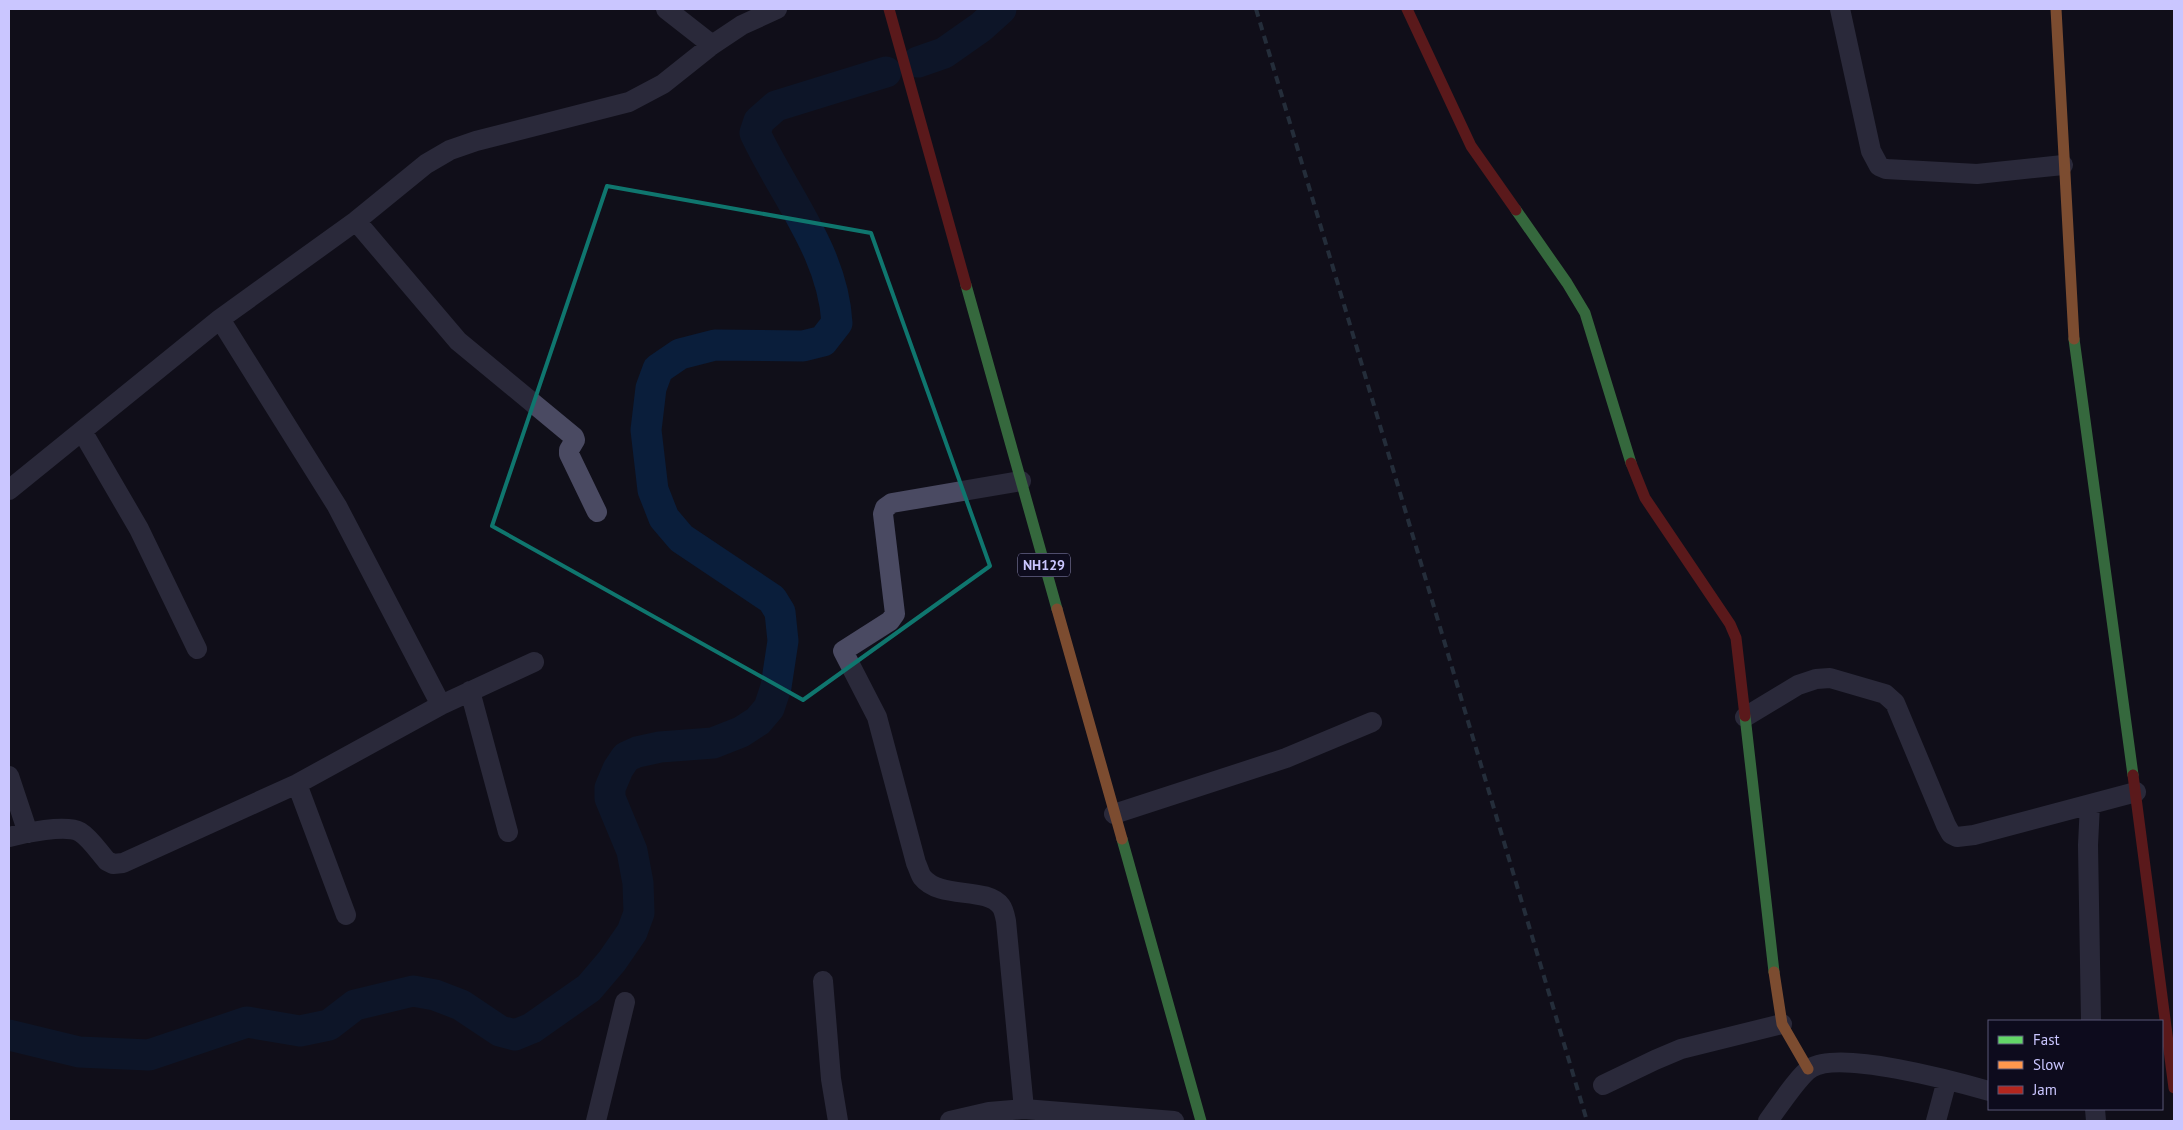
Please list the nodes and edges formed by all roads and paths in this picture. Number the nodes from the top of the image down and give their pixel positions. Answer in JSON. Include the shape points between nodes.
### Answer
{"nodes":[{"id":1,"x":666,"y":9,"type":"edge"},
{"id":2,"x":777,"y":9,"type":"edge"},
{"id":3,"x":889,"y":9,"type":"edge"},
{"id":4,"x":1407,"y":9,"type":"edge"},
{"id":5,"x":1840,"y":9,"type":"edge"},
{"id":6,"x":2056,"y":9,"type":"edge"},
{"id":7,"x":712,"y":44,"type":"junction"},
{"id":8,"x":2063,"y":165,"type":"junction"},
{"id":9,"x":356,"y":221,"type":"junction"},
{"id":10,"x":220,"y":318,"type":"junction"},
{"id":11,"x":82,"y":431,"type":"junction"},
{"id":12,"x":1022,"y":481,"type":"junction"},
{"id":13,"x":9,"y":490,"type":"edge"},
{"id":14,"x":597,"y":512,"type":"dead end"},
{"id":15,"x":196,"y":650,"type":"dead end"},
{"id":16,"x":534,"y":662,"type":"dead end"},
{"id":17,"x":470,"y":691,"type":"junction"},
{"id":18,"x":441,"y":705,"type":"junction"},
{"id":19,"x":1745,"y":717,"type":"junction"},
{"id":20,"x":1372,"y":722,"type":"dead end"},
{"id":21,"x":9,"y":776,"type":"edge"},
{"id":22,"x":297,"y":784,"type":"junction"},
{"id":23,"x":2136,"y":792,"type":"junction"},
{"id":24,"x":2090,"y":804,"type":"junction"},
{"id":25,"x":1114,"y":814,"type":"junction"},
{"id":26,"x":508,"y":832,"type":"dead end"},
{"id":27,"x":28,"y":833,"type":"junction"},
{"id":28,"x":9,"y":837,"type":"edge"},
{"id":29,"x":346,"y":915,"type":"dead end"},
{"id":30,"x":823,"y":982,"type":"dead end"},
{"id":31,"x":625,"y":1002,"type":"dead end"},
{"id":32,"x":2170,"y":1012,"type":"edge"},
{"id":33,"x":2091,"y":1020,"type":"edge"},
{"id":34,"x":1782,"y":1024,"type":"junction"},
{"id":35,"x":2165,"y":1051,"type":"edge"},
{"id":36,"x":1808,"y":1069,"type":"junction"},
{"id":37,"x":1947,"y":1080,"type":"junction"},
{"id":38,"x":1603,"y":1085,"type":"dead end"},
{"id":39,"x":2174,"y":1088,"type":"edge"},
{"id":40,"x":1988,"y":1091,"type":"edge"},
{"id":41,"x":1024,"y":1109,"type":"junction"},
{"id":42,"x":596,"y":1121,"type":"edge"},
{"id":43,"x":838,"y":1121,"type":"edge"},
{"id":44,"x":950,"y":1121,"type":"edge"},
{"id":45,"x":1174,"y":1121,"type":"edge"},
{"id":46,"x":1201,"y":1121,"type":"edge"},
{"id":47,"x":1768,"y":1121,"type":"edge"},
{"id":48,"x":1936,"y":1121,"type":"edge"}],
"edges":[{"from":1,"to":7,"type":"street"},
{"from":2,"to":7,"type":"street"},
{"from":3,"to":12,"type":"main road","number":"NH129"},
{"from":4,"to":19,"type":"main road","via":[[1471,146],[1585,313],[1641,490],[1730,624],[1736,638]]},
{"from":5,"to":8,"type":"street","via":[[1871,151],[1879,166],[1971,174]]},
{"from":6,"to":8,"type":"main road"},
{"from":7,"to":9,"type":"street","via":[[663,84],[629,102],[450,150],[426,164]]},
{"from":8,"to":23,"type":"main road","via":[[2072,322]]},
{"from":9,"to":10,"type":"street"},
{"from":9,"to":14,"type":"street","via":[[458,341],[575,439],[570,454]]},
{"from":10,"to":11,"type":"street"},
{"from":10,"to":18,"type":"street","via":[[337,506]]},
{"from":11,"to":13,"type":"street"},
{"from":11,"to":15,"type":"street","via":[[139,529]]},
{"from":12,"to":25,"type":"main road","number":"NH129"},
{"from":12,"to":41,"type":"street","via":[[888,506],[883,514],[895,614],[890,621],[843,651],[877,717],[922,877],[945,890],[990,898],[1003,911]]},
{"from":16,"to":17,"type":"street"},
{"from":17,"to":18,"type":"street"},
{"from":17,"to":26,"type":"street"},
{"from":18,"to":22,"type":"street"},
{"from":19,"to":24,"type":"street","via":[[1808,680],[1830,678],[1885,694],[1895,703],[1946,825],[1957,837]]},
{"from":19,"to":34,"type":"main road"},
{"from":20,"to":25,"type":"street","via":[[1286,758]]},
{"from":21,"to":27,"type":"street"},
{"from":22,"to":27,"type":"street","via":[[123,863],[107,861],[78,831]]},
{"from":22,"to":29,"type":"street"},
{"from":23,"to":24,"type":"street"},
{"from":23,"to":32,"type":"main road"},
{"from":24,"to":33,"type":"street"},
{"from":25,"to":46,"type":"main road","number":"NH129"},
{"from":27,"to":28,"type":"street"},
{"from":30,"to":43,"type":"street"},
{"from":31,"to":42,"type":"street"},
{"from":32,"to":35,"type":"main road"},
{"from":34,"to":36,"type":"main road"},
{"from":34,"to":38,"type":"street","via":[[1676,1051]]},
{"from":35,"to":39,"type":"main road"},
{"from":36,"to":37,"type":"street","via":[[1830,1062],[1885,1067]]},
{"from":36,"to":47,"type":"street"},
{"from":37,"to":40,"type":"street"},
{"from":37,"to":48,"type":"street"},
{"from":41,"to":44,"type":"street","via":[[989,1112]]},
{"from":41,"to":45,"type":"street"}]}
